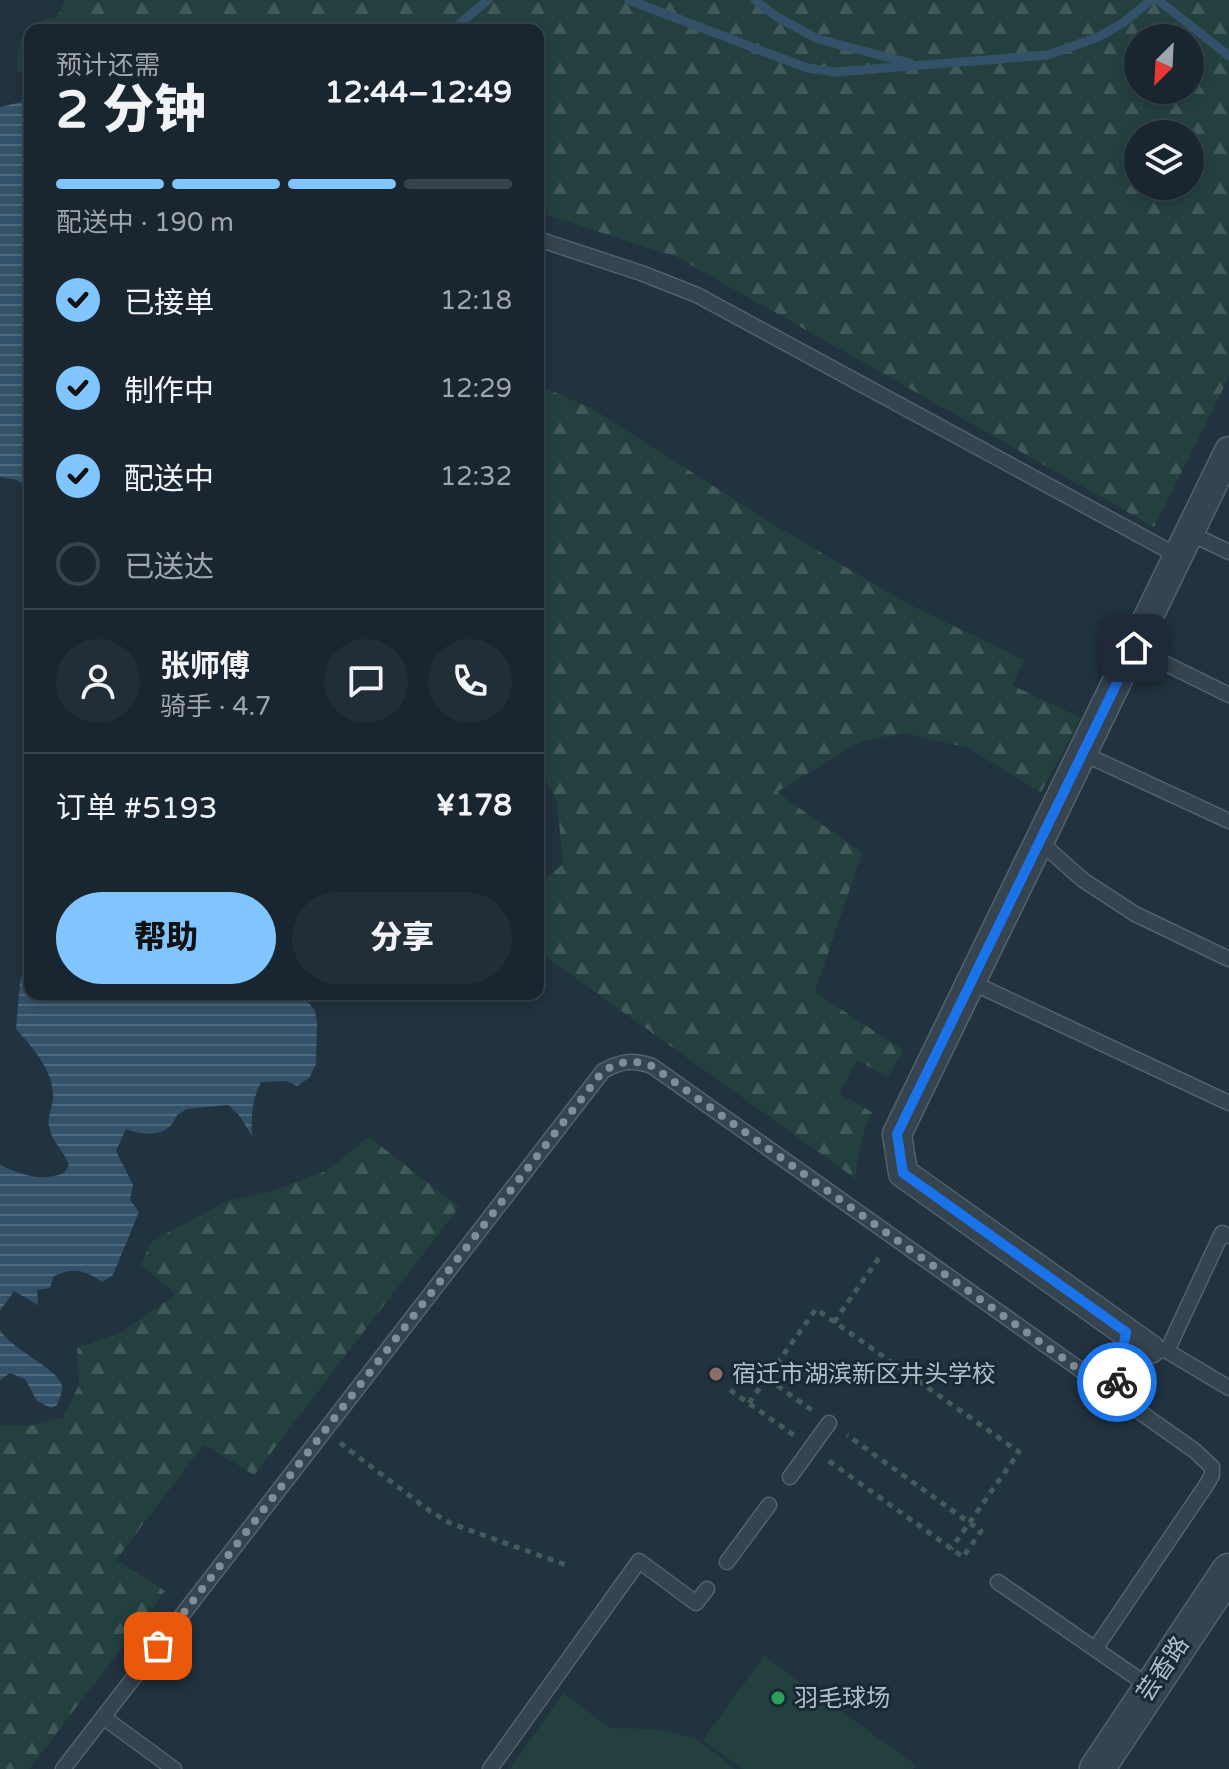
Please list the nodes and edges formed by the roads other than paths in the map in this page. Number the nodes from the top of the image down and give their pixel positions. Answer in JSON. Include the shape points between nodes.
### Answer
{"nodes":[{"id":1,"x":544,"y":241,"type":"edge"},
{"id":2,"x":1229,"y":451,"type":"edge"},
{"id":3,"x":1184,"y":545,"type":"junction"},
{"id":4,"x":1229,"y":552,"type":"edge"},
{"id":5,"x":1134,"y":648,"type":"junction"},
{"id":6,"x":1229,"y":695,"type":"edge"},
{"id":7,"x":1082,"y":753,"type":"junction"},
{"id":8,"x":1229,"y":821,"type":"edge"},
{"id":9,"x":1039,"y":841,"type":"junction"},
{"id":10,"x":1229,"y":959,"type":"edge"},
{"id":11,"x":971,"y":982,"type":"junction"},
{"id":12,"x":1229,"y":1103,"type":"edge"},
{"id":13,"x":1229,"y":1236,"type":"edge"},
{"id":14,"x":1126,"y":1332,"type":"junction"},
{"id":15,"x":1158,"y":1350,"type":"junction"},
{"id":16,"x":1229,"y":1388,"type":"edge"},
{"id":17,"x":1119,"y":1398,"type":"junction"},
{"id":18,"x":829,"y":1423,"type":"road end"},
{"id":19,"x":790,"y":1477,"type":"dead end"},
{"id":20,"x":769,"y":1505,"type":"dead end"},
{"id":21,"x":727,"y":1562,"type":"dead end"},
{"id":22,"x":1229,"y":1571,"type":"edge"},
{"id":23,"x":998,"y":1582,"type":"dead end"},
{"id":24,"x":707,"y":1589,"type":"dead end"},
{"id":25,"x":1229,"y":1599,"type":"edge"},
{"id":26,"x":1095,"y":1649,"type":"junction"},
{"id":27,"x":1156,"y":1692,"type":"junction"},
{"id":28,"x":103,"y":1717,"type":"junction"},
{"id":29,"x":63,"y":1769,"type":"edge"},
{"id":30,"x":174,"y":1769,"type":"edge"},
{"id":31,"x":490,"y":1769,"type":"edge"},
{"id":32,"x":1097,"y":1769,"type":"edge"},
{"id":33,"x":1115,"y":1769,"type":"edge"}],
"edges":[{"from":1,"to":3,"type":"lane","via":[[697,295]]},
{"from":2,"to":3,"type":"street"},
{"from":3,"to":4,"type":"lane"},
{"from":3,"to":5,"type":"street"},
{"from":5,"to":6,"type":"lane"},
{"from":5,"to":7,"type":"street"},
{"from":7,"to":8,"type":"lane"},
{"from":7,"to":9,"type":"street"},
{"from":9,"to":10,"type":"lane","via":[[1083,880],[1135,914]]},
{"from":9,"to":11,"type":"street"},
{"from":11,"to":12,"type":"lane"},
{"from":11,"to":14,"type":"street","via":[[897,1134],[903,1173]]},
{"from":13,"to":15,"type":"lane","via":[[1222,1233]]},
{"from":14,"to":15,"type":"street"},
{"from":14,"to":17,"type":"lane","via":[[1116,1376]]},
{"from":15,"to":16,"type":"lane"},
{"from":17,"to":26,"type":"lane","via":[[1195,1451],[1212,1467],[1212,1475]]},
{"from":17,"to":28,"type":"lane","via":[[652,1066],[637,1060],[618,1062],[603,1071]]},
{"from":18,"to":19,"type":"lane"},
{"from":20,"to":21,"type":"lane"},
{"from":22,"to":27,"type":"street","name":"芸香路"},
{"from":23,"to":26,"type":"lane"},
{"from":24,"to":31,"type":"lane","via":[[696,1603],[639,1561]]},
{"from":25,"to":27,"type":"street","name":"芸香路"},
{"from":26,"to":27,"type":"lane"},
{"from":27,"to":32,"type":"street","name":"芸香路"},
{"from":27,"to":33,"type":"street","name":"芸香路"},
{"from":28,"to":29,"type":"lane"},
{"from":28,"to":30,"type":"lane"}]}
